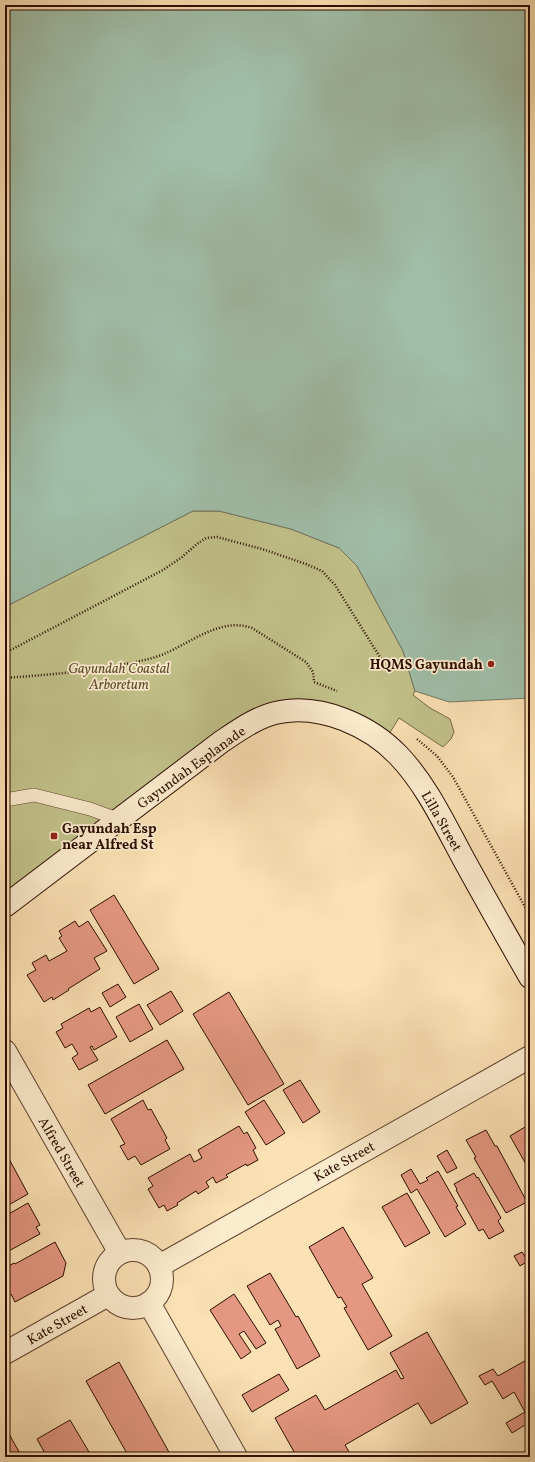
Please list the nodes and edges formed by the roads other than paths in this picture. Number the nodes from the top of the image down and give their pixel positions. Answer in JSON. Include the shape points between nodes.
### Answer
{"nodes":[{"id":1,"x":310,"y":710,"type":"joint"},
{"id":2,"x":5,"y":800,"type":"edge"},
{"id":3,"x":120,"y":820,"type":"junction"},
{"id":4,"x":5,"y":906,"type":"edge"},
{"id":5,"x":530,"y":977,"type":"edge"},
{"id":6,"x":5,"y":1051,"type":"edge"},
{"id":7,"x":530,"y":1057,"type":"edge"},
{"id":8,"x":120,"y":1253,"type":"junction"},
{"id":9,"x":159,"y":1266,"type":"junction"},
{"id":10,"x":108,"y":1294,"type":"junction"},
{"id":11,"x":149,"y":1303,"type":"junction"},
{"id":12,"x":5,"y":1353,"type":"edge"},
{"id":13,"x":236,"y":1457,"type":"edge"}],
"edges":[{"from":1,"to":3,"type":"street","name":"Gayundah Esplanade","via":[[280,712],[241,728]]},
{"from":1,"to":5,"type":"street","name":"Lilla Street","via":[[334,716],[360,727],[384,742],[399,756],[430,799]]},
{"from":2,"to":3,"type":"lane","via":[[34,795],[90,809]]},
{"from":3,"to":4,"type":"street","name":"Gayundah Esplanade"},
{"from":6,"to":8,"type":"street","name":"Alfred Street"},
{"from":7,"to":9,"type":"street","name":"Kate Street"},
{"from":8,"to":9,"type":"street","via":[[129,1250],[139,1251],[149,1255]]},
{"from":8,"to":10,"type":"street","via":[[106,1267],[104,1277]]},
{"from":9,"to":11,"type":"street","via":[[162,1281],[160,1290]]},
{"from":10,"to":11,"type":"street","via":[[114,1302],[131,1308]]},
{"from":10,"to":12,"type":"street","name":"Kate Street"},
{"from":11,"to":13,"type":"street"}]}
